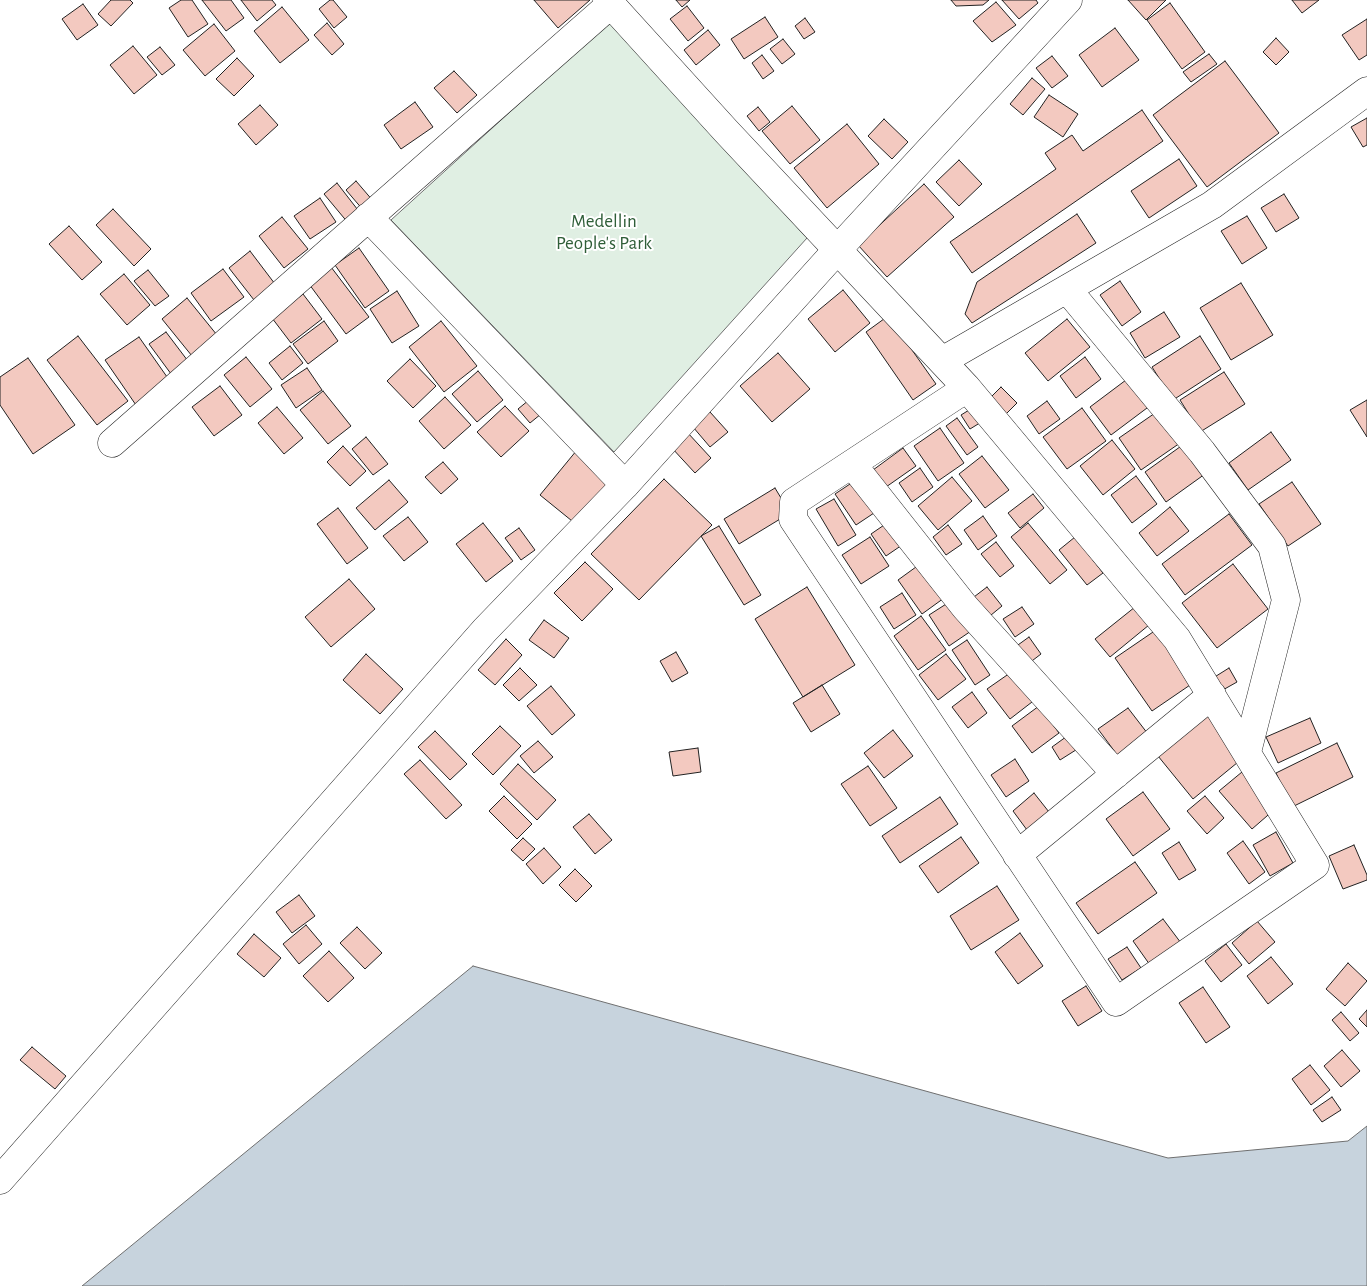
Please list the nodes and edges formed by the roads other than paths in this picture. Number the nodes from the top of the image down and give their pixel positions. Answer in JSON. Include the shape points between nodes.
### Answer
{"nodes":[{"id":1,"x":1068,"y":0,"type":"edge"},
{"id":2,"x":609,"y":2,"type":"edge"},
{"id":3,"x":1367,"y":91,"type":"edge"},
{"id":4,"x":368,"y":217,"type":"junction"},
{"id":5,"x":838,"y":249,"type":"junction"},
{"id":6,"x":1067,"y":289,"type":"junction"},
{"id":7,"x":942,"y":361,"type":"junction"},
{"id":8,"x":967,"y":388,"type":"junction"},
{"id":9,"x":112,"y":443,"type":"dead end"},
{"id":10,"x":852,"y":464,"type":"junction"},
{"id":11,"x":625,"y":486,"type":"junction"},
{"id":12,"x":1212,"y":695,"type":"junction"},
{"id":13,"x":1247,"y":752,"type":"junction"},
{"id":14,"x":1116,"y":774,"type":"junction"},
{"id":15,"x":1017,"y":855,"type":"junction"},
{"id":16,"x":0,"y":1180,"type":"edge"}],
"edges":[{"from":1,"to":5,"type":"street"},
{"from":2,"to":4,"type":"street"},
{"from":2,"to":5,"type":"street"},
{"from":3,"to":6,"type":"street","via":[[1212,205]]},
{"from":4,"to":9,"type":"street"},
{"from":4,"to":11,"type":"street"},
{"from":5,"to":7,"type":"street"},
{"from":5,"to":11,"type":"street"},
{"from":6,"to":7,"type":"street"},
{"from":6,"to":13,"type":"street","via":[[1202,452],[1272,546],[1286,600]]},
{"from":7,"to":8,"type":"street"},
{"from":8,"to":10,"type":"street"},
{"from":8,"to":12,"type":"street","via":[[1177,638]]},
{"from":10,"to":14,"type":"street","via":[[965,607]]},
{"from":10,"to":15,"type":"street","via":[[794,502],[793,519]]},
{"from":11,"to":16,"type":"street","via":[[485,630]]},
{"from":12,"to":13,"type":"street"},
{"from":12,"to":14,"type":"street"},
{"from":13,"to":15,"type":"street","via":[[1315,865],[1116,1002]]},
{"from":14,"to":15,"type":"street"}]}
